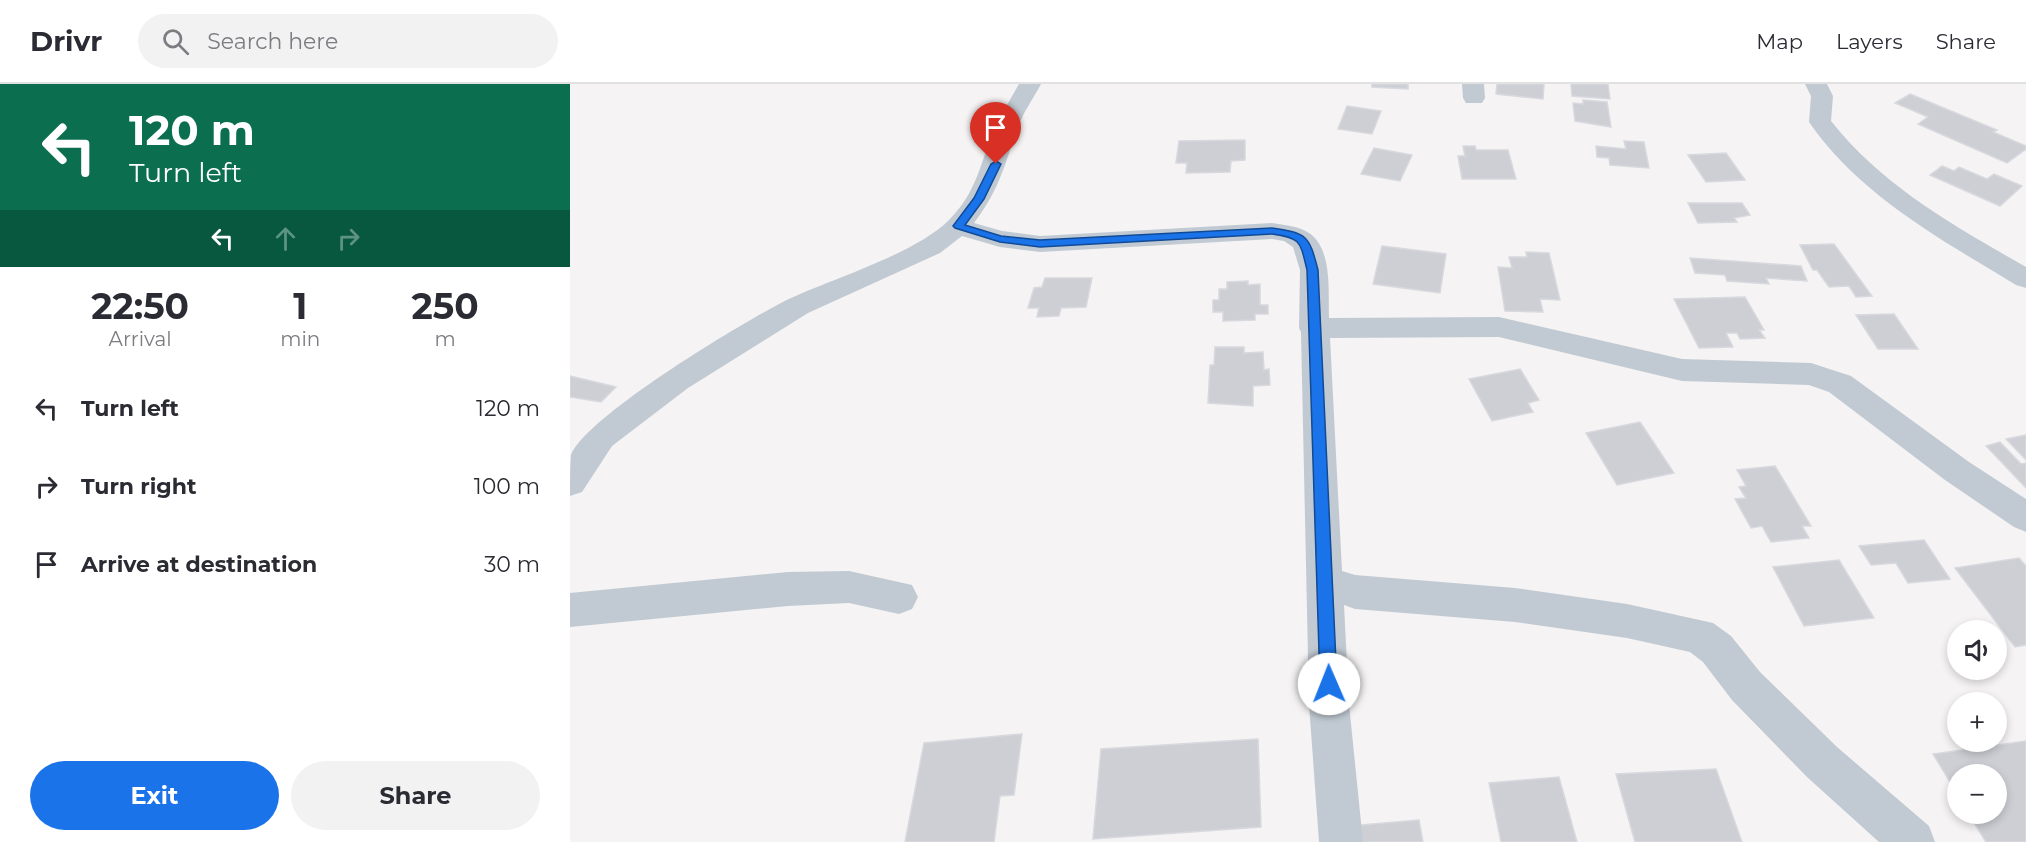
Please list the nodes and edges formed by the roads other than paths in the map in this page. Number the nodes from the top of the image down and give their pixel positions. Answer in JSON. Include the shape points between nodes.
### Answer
{"nodes":[{"id":1,"x":1030,"y":84,"type":"edge"},
{"id":2,"x":1816,"y":84,"type":"edge"},
{"id":3,"x":958,"y":226,"type":"junction"},
{"id":4,"x":2026,"y":279,"type":"edge"},
{"id":5,"x":1313,"y":328,"type":"junction"},
{"id":6,"x":570,"y":482,"type":"edge"},
{"id":7,"x":2026,"y":517,"type":"edge"},
{"id":8,"x":1326,"y":582,"type":"junction"},
{"id":9,"x":899,"y":597,"type":"dead end"},
{"id":10,"x":570,"y":610,"type":"edge"},
{"id":11,"x":1341,"y":842,"type":"edge"},
{"id":12,"x":1913,"y":842,"type":"edge"}],
"edges":[{"from":1,"to":3,"type":"street","via":[[1006,128],[996,164],[979,199]]},
{"from":2,"to":4,"type":"street","via":[[1822,96],[1820,122],[1860,166],[1902,200]]},
{"from":3,"to":5,"type":"street","via":[[1000,239],[1040,244],[1272,231],[1296,234],[1306,242],[1310,256]]},
{"from":3,"to":6,"type":"street","via":[[931,247],[798,306],[677,380],[601,437]]},
{"from":5,"to":7,"type":"street","via":[[1499,327],[1682,370],[1811,374],[1840,384]]},
{"from":5,"to":8,"type":"street"},
{"from":8,"to":11,"type":"street","via":[[1329,704]]},
{"from":8,"to":12,"type":"street","via":[[1355,592],[1515,605],[1699,636],[1717,649],[1746,686],[1822,762]]},
{"from":9,"to":10,"type":"street","via":[[849,587],[788,589]]}]}
